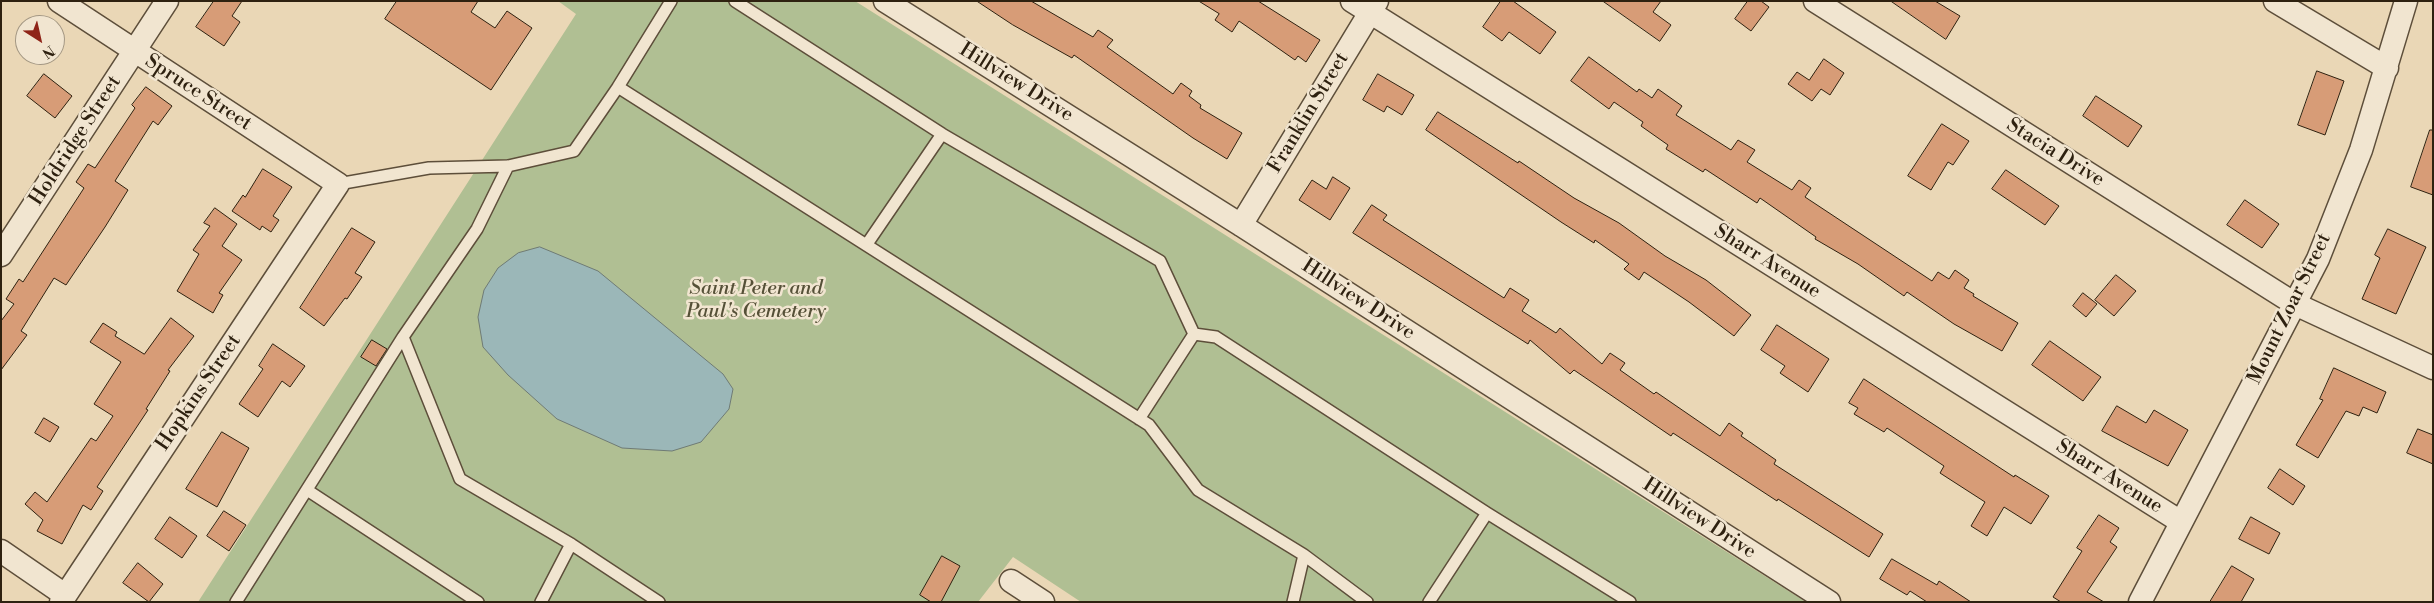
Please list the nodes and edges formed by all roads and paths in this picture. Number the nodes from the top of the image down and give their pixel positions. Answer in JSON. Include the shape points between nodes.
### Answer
{"nodes":[{"id":1,"x":59,"y":1,"type":"edge"},
{"id":2,"x":168,"y":1,"type":"edge"},
{"id":3,"x":671,"y":1,"type":"edge"},
{"id":4,"x":735,"y":1,"type":"edge"},
{"id":5,"x":885,"y":1,"type":"edge"},
{"id":6,"x":1814,"y":1,"type":"edge"},
{"id":7,"x":2275,"y":1,"type":"edge"},
{"id":8,"x":2406,"y":1,"type":"edge"},
{"id":9,"x":1366,"y":5,"type":"edge"},
{"id":10,"x":134,"y":52,"type":"junction"},
{"id":11,"x":2387,"y":68,"type":"junction"},
{"id":12,"x":618,"y":87,"type":"junction"},
{"id":13,"x":942,"y":134,"type":"junction"},
{"id":14,"x":508,"y":166,"type":"junction"},
{"id":15,"x":338,"y":184,"type":"junction"},
{"id":16,"x":1242,"y":225,"type":"junction"},
{"id":17,"x":867,"y":244,"type":"junction"},
{"id":18,"x":1,"y":255,"type":"edge"},
{"id":19,"x":2295,"y":304,"type":"junction"},
{"id":20,"x":1194,"y":334,"type":"junction"},
{"id":21,"x":403,"y":337,"type":"junction"},
{"id":22,"x":2433,"y":368,"type":"edge"},
{"id":23,"x":1139,"y":420,"type":"junction"},
{"id":24,"x":307,"y":490,"type":"junction"},
{"id":25,"x":1487,"y":513,"type":"junction"},
{"id":26,"x":2181,"y":522,"type":"junction"},
{"id":27,"x":571,"y":544,"type":"junction"},
{"id":28,"x":1,"y":551,"type":"edge"},
{"id":29,"x":1304,"y":555,"type":"junction"},
{"id":30,"x":1011,"y":581,"type":"dead end"},
{"id":31,"x":63,"y":598,"type":"edge"},
{"id":32,"x":236,"y":602,"type":"edge"},
{"id":33,"x":478,"y":602,"type":"edge"},
{"id":34,"x":541,"y":602,"type":"edge"},
{"id":35,"x":659,"y":602,"type":"edge"},
{"id":36,"x":1043,"y":602,"type":"edge"},
{"id":37,"x":1293,"y":602,"type":"edge"},
{"id":38,"x":1367,"y":602,"type":"edge"},
{"id":39,"x":1429,"y":602,"type":"edge"},
{"id":40,"x":1630,"y":602,"type":"edge"},
{"id":41,"x":1828,"y":602,"type":"edge"},
{"id":42,"x":2140,"y":602,"type":"edge"}],
"edges":[{"from":1,"to":10,"type":"street","name":"Spruce Street"},
{"from":2,"to":10,"type":"street","name":"Holdridge Street"},
{"from":3,"to":12,"type":"lane"},
{"from":4,"to":13,"type":"lane"},
{"from":5,"to":16,"type":"street","name":"Hillview Drive"},
{"from":6,"to":19,"type":"street","name":"Stacia Drive"},
{"from":7,"to":11,"type":"street"},
{"from":8,"to":11,"type":"street","name":"Mount Zoar Street"},
{"from":9,"to":16,"type":"street","name":"Franklin Street"},
{"from":9,"to":26,"type":"street","name":"Sharr Avenue"},
{"from":10,"to":15,"type":"street","name":"Spruce Street"},
{"from":10,"to":18,"type":"street","name":"Holdridge Street"},
{"from":11,"to":19,"type":"street","name":"Mount Zoar Street","via":[[2361,150],[2318,259]]},
{"from":12,"to":14,"type":"lane","via":[[574,152]]},
{"from":12,"to":17,"type":"lane"},
{"from":13,"to":17,"type":"lane"},
{"from":13,"to":20,"type":"lane","via":[[1160,261]]},
{"from":14,"to":15,"type":"lane","via":[[429,168]]},
{"from":14,"to":21,"type":"lane","via":[[477,229]]},
{"from":15,"to":31,"type":"street","name":"Hopkins Street"},
{"from":16,"to":41,"type":"street","name":"Hillview Drive"},
{"from":17,"to":23,"type":"lane"},
{"from":19,"to":22,"type":"street","name":"Stacia Drive"},
{"from":19,"to":26,"type":"street","name":"Mount Zoar Street"},
{"from":20,"to":23,"type":"lane"},
{"from":20,"to":25,"type":"lane","via":[[1216,337]]},
{"from":21,"to":24,"type":"lane"},
{"from":21,"to":27,"type":"lane","via":[[460,479]]},
{"from":23,"to":29,"type":"lane","via":[[1149,426],[1198,490]]},
{"from":24,"to":32,"type":"lane"},
{"from":24,"to":33,"type":"lane"},
{"from":25,"to":39,"type":"lane"},
{"from":25,"to":40,"type":"lane"},
{"from":26,"to":42,"type":"street","name":"Mount Zoar Street"},
{"from":27,"to":34,"type":"lane"},
{"from":27,"to":35,"type":"lane"},
{"from":28,"to":31,"type":"street"},
{"from":29,"to":37,"type":"lane"},
{"from":29,"to":38,"type":"lane"},
{"from":30,"to":36,"type":"street"}]}
